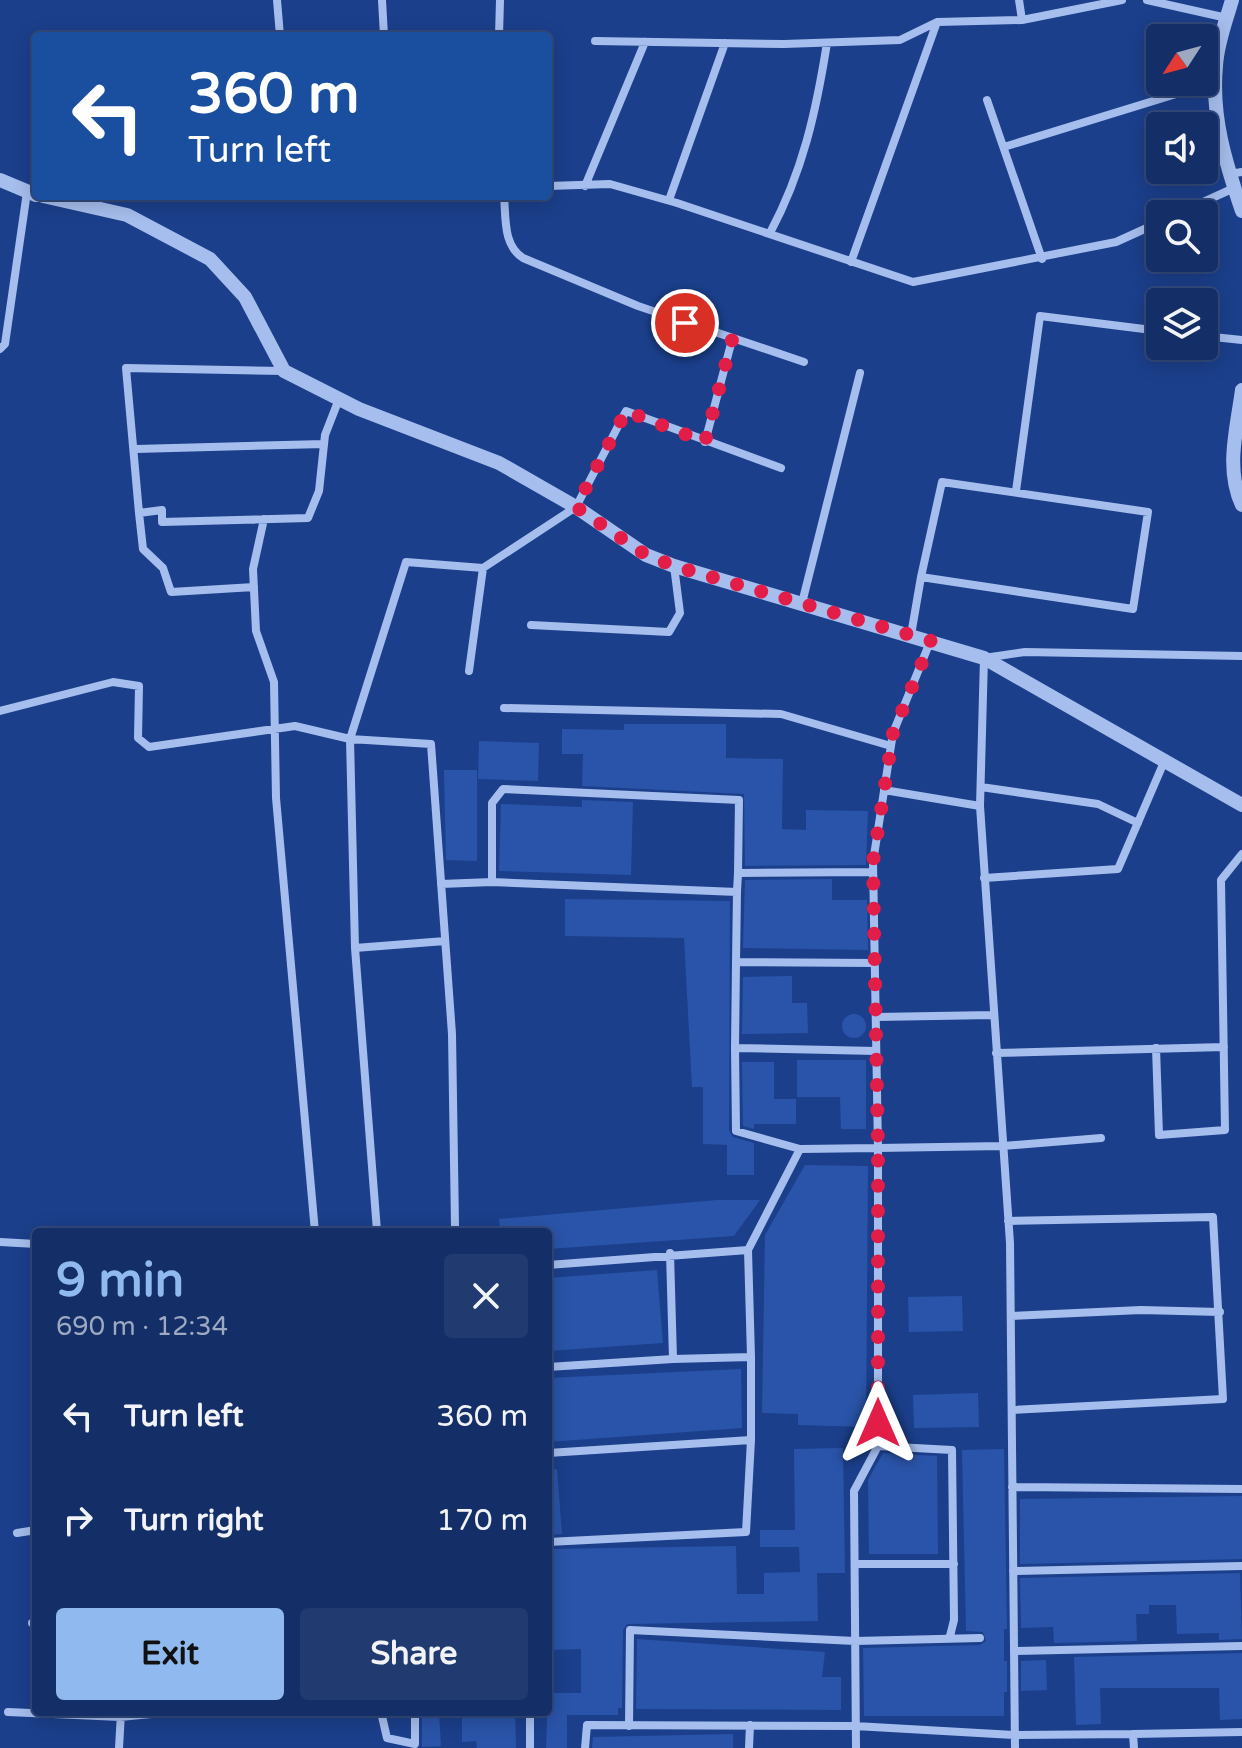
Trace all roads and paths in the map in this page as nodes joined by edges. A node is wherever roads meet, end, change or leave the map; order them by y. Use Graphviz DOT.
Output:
graph roads {
  1 [pos="277,0"];
  2 [pos="382,0"];
  3 [pos="500,0"];
  4 [pos="1019,0"];
  5 [pos="1122,0"];
  6 [pos="1147,0"];
  7 [pos="1232,0"];
  8 [pos="1227,18"];
  9 [pos="1022,20"];
  10 [pos="937,22"];
  11 [pos="280,32"];
  12 [pos="384,32"];
  13 [pos="499,32"];
  14 [pos="595,41"];
  15 [pos="645,42"];
  16 [pos="725,43"];
  17 [pos="827,43"];
  18 [pos="1218,56"];
  19 [pos="1170,96"];
  20 [pos="1216,96"];
  21 [pos="987,100"];
  22 [pos="1004,147"];
  23 [pos="1235,178"];
  24 [pos="0,180"];
  25 [pos="552,186"];
  26 [pos="585,186"];
  27 [pos="31,194"];
  28 [pos="61,200"];
  29 [pos="504,200"];
  30 [pos="669,200"];
  31 [pos="1200,200"];
  32 [pos="1242,211"];
  33 [pos="1146,228"];
  34 [pos="770,233"];
  35 [pos="1042,259"];
  36 [pos="851,262"];
  37 [pos="5,309"];
  38 [pos="1146,329"];
  39 [pos="1218,337"];
  40 [pos="732,340"];
  41 [pos="1242,340"];
  42 [pos="0,349"];
  43 [pos="804,362"];
  44 [pos="284,371"];
  45 [pos="860,373"];
  46 [pos="1242,390"];
  47 [pos="339,399"];
  48 [pos="705,442"];
  49 [pos="324,444"];
  50 [pos="136,449"];
  51 [pos="781,468"];
  52 [pos="1016,491"];
  53 [pos="1242,505"];
  54 [pos="576,507"];
  55 [pos="139,513"];
  56 [pos="264,519"];
  57 [pos="674,566"];
  58 [pos="483,568"];
  59 [pos="921,577"];
  60 [pos="254,587"];
  61 [pos="802,603"];
  62 [pos="531,625"];
  63 [pos="911,635"];
  64 [pos="931,641"];
  65 [pos="1242,656"];
  66 [pos="984,658"];
  67 [pos="469,671"];
  68 [pos="504,708"];
  69 [pos="0,711"];
  70 [pos="275,729"];
  71 [pos="350,739"];
  72 [pos="891,746"];
  73 [pos="1164,762"];
  74 [pos="981,787"];
  75 [pos="884,790"];
  76 [pos="1242,805"];
  77 [pos="980,806"];
  78 [pos="1138,823"];
  79 [pos="1242,854"];
  80 [pos="873,872"];
  81 [pos="738,873"];
  82 [pos="984,878"];
  83 [pos="492,882"];
  84 [pos="441,884"];
  85 [pos="737,892"];
  86 [pos="445,941"];
  87 [pos="355,948"];
  88 [pos="736,962"];
  89 [pos="875,963"];
  90 [pos="993,1015"];
  91 [pos="876,1017"];
  92 [pos="1224,1047"];
  93 [pos="735,1048"];
  94 [pos="1156,1048"];
  95 [pos="876,1051"];
  96 [pos="996,1053"];
  97 [pos="1101,1138"];
  98 [pos="1003,1146"];
  99 [pos="878,1148"];
  100 [pos="800,1149"];
  101 [pos="1008,1221"];
  102 [pos="455,1226"];
  103 [pos="315,1228"];
  104 [pos="377,1228"];
  105 [pos="0,1242"];
  106 [pos="32,1244"];
  107 [pos="748,1250"];
  108 [pos="670,1253"];
  109 [pos="552,1265"];
  110 [pos="1220,1312"];
  111 [pos="1011,1316"];
  112 [pos="751,1357"];
  113 [pos="673,1359"];
  114 [pos="552,1367"];
  115 [pos="1013,1410"];
  116 [pos="751,1440"];
  117 [pos="878,1446"];
  118 [pos="552,1453"];
  119 [pos="1012,1487"];
  120 [pos="1242,1489"];
  121 [pos="32,1531"];
  122 [pos="17,1533"];
  123 [pos="552,1542"];
  124 [pos="855,1564"];
  125 [pos="954,1564"];
  126 [pos="1242,1566"];
  127 [pos="1013,1571"];
  128 [pos="950,1636"];
  129 [pos="980,1638"];
  130 [pos="855,1641"];
  131 [pos="1242,1646"];
  132 [pos="1015,1651"];
  133 [pos="8,1712"];
  134 [pos="32,1712"];
  135 [pos="120,1716"];
  136 [pos="382,1716"];
  137 [pos="415,1716"];
  138 [pos="530,1716"];
  139 [pos="750,1725"];
  140 [pos="629,1726"];
  141 [pos="855,1726"];
  142 [pos="1242,1732"];
  143 [pos="1133,1734"];
  144 [pos="1014,1735"];
  145 [pos="416,1746"];
  146 [pos="119,1748"];
  147 [pos="530,1748"];
  148 [pos="585,1748"];
  149 [pos="749,1748"];
  150 [pos="856,1748"];
  151 [pos="1015,1748"];
  152 [pos="1134,1748"];
  1 -- 11 [label="street"];
  2 -- 12 [label="street"];
  3 -- 13 [label="street"];
  4 -- 9 [label="street"];
  5 -- 9 [label="street"];
  6 -- 8 [label="street"];
  7 -- 8 [label="street"];
  8 -- 18 [label="street"];
  9 -- 10 [label="street"];
  10 -- 17 [label="street"];
  10 -- 36 [label="street"];
  14 -- 15 [label="street"];
  15 -- 16 [label="street"];
  15 -- 26 [label="street"];
  16 -- 17 [label="street"];
  16 -- 30 [label="street"];
  17 -- 34 [label="street"];
  19 -- 22 [label="street"];
  20 -- 23 [label="street"];
  21 -- 22 [label="street"];
  22 -- 35 [label="street"];
  23 -- 31 [label="street"];
  23 -- 32 [label="street"];
  24 -- 27 [label="street"];
  25 -- 26 [label="street"];
  26 -- 30 [label="street"];
  27 -- 37 [label="street"];
  28 -- 44 [label="street"];
  29 -- 40 [label="street"];
  30 -- 34 [label="street"];
  33 -- 35 [label="street"];
  34 -- 36 [label="street"];
  35 -- 36 [label="street"];
  37 -- 42 [label="street"];
  38 -- 52 [label="street"];
  39 -- 41 [label="street"];
  40 -- 43 [label="street"];
  40 -- 48 [label="street"];
  44 -- 47 [label="street"];
  44 -- 50 [label="street"];
  45 -- 61 [label="street"];
  46 -- 53 [label="street"];
  47 -- 49 [label="street"];
  47 -- 54 [label="street"];
  48 -- 51 [label="street"];
  48 -- 54 [label="street"];
  49 -- 50 [label="street"];
  49 -- 56 [label="street"];
  50 -- 55 [label="street"];
  52 -- 59 [label="street"];
  52 -- 59 [label="street"];
  54 -- 57 [label="street"];
  54 -- 58 [label="street"];
  55 -- 56 [label="street"];
  55 -- 60 [label="street"];
  56 -- 60 [label="street"];
  57 -- 61 [label="street"];
  57 -- 62 [label="street"];
  58 -- 67 [label="street"];
  58 -- 71 [label="street"];
  59 -- 63 [label="street"];
  60 -- 70 [label="street"];
  61 -- 63 [label="street"];
  63 -- 64 [label="street"];
  64 -- 66 [label="street"];
  64 -- 72 [label="street"];
  65 -- 66 [label="street"];
  66 -- 73 [label="street"];
  66 -- 74 [label="street"];
  68 -- 72 [label="street"];
  69 -- 70 [label="street"];
  70 -- 71 [label="street"];
  70 -- 103 [label="street"];
  71 -- 84 [label="street"];
  71 -- 87 [label="street"];
  72 -- 75 [label="street"];
  73 -- 76 [label="street"];
  73 -- 78 [label="street"];
  74 -- 77 [label="street"];
  74 -- 78 [label="street"];
  75 -- 77 [label="street"];
  75 -- 80 [label="street"];
  77 -- 82 [label="street"];
  78 -- 82 [label="street"];
  79 -- 92 [label="street"];
  80 -- 81 [label="street"];
  80 -- 89 [label="street"];
  81 -- 83 [label="street"];
  81 -- 85 [label="street"];
  82 -- 90 [label="street"];
  83 -- 84 [label="street"];
  83 -- 85 [label="street"];
  84 -- 86 [label="street"];
  85 -- 88 [label="street"];
  86 -- 87 [label="street"];
  86 -- 102 [label="street"];
  87 -- 104 [label="street"];
  88 -- 89 [label="street"];
  88 -- 93 [label="street"];
  89 -- 91 [label="street"];
  90 -- 91 [label="street"];
  90 -- 96 [label="street"];
  91 -- 95 [label="street"];
  92 -- 94 [label="street"];
  92 -- 94 [label="street"];
  93 -- 95 [label="street"];
  93 -- 100 [label="street"];
  94 -- 96 [label="street"];
  95 -- 99 [label="street"];
  96 -- 98 [label="street"];
  97 -- 98 [label="street"];
  98 -- 99 [label="street"];
  98 -- 101 [label="street"];
  99 -- 100 [label="street"];
  99 -- 117 [label="street"];
  100 -- 107 [label="street"];
  101 -- 110 [label="street"];
  101 -- 111 [label="street"];
  105 -- 106 [label="street"];
  107 -- 108 [label="street"];
  107 -- 112 [label="street"];
  108 -- 109 [label="street"];
  108 -- 113 [label="street"];
  110 -- 111 [label="street"];
  110 -- 115 [label="street"];
  111 -- 115 [label="street"];
  112 -- 113 [label="street"];
  112 -- 116 [label="street"];
  113 -- 114 [label="street"];
  115 -- 119 [label="street"];
  116 -- 118 [label="street"];
  116 -- 123 [label="street"];
  117 -- 124 [label="street"];
  117 -- 125 [label="street"];
  119 -- 120 [label="street"];
  119 -- 127 [label="street"];
  121 -- 122 [label="street"];
  124 -- 125 [label="street"];
  124 -- 130 [label="street"];
  125 -- 128 [label="street"];
  126 -- 127 [label="street"];
  127 -- 132 [label="street"];
  128 -- 129 [label="street"];
  128 -- 130 [label="street"];
  130 -- 140 [label="street"];
  130 -- 141 [label="street"];
  131 -- 132 [label="street"];
  132 -- 144 [label="street"];
  133 -- 134 [label="street"];
  135 -- 146 [label="street"];
  136 -- 145 [label="street"];
  137 -- 145 [label="street"];
  138 -- 147 [label="street"];
  139 -- 140 [label="street"];
  139 -- 141 [label="street"];
  139 -- 149 [label="street"];
  140 -- 148 [label="street"];
  141 -- 144 [label="street"];
  141 -- 150 [label="street"];
  142 -- 143 [label="street"];
  143 -- 144 [label="street"];
  143 -- 152 [label="street"];
  144 -- 151 [label="street"];
}
